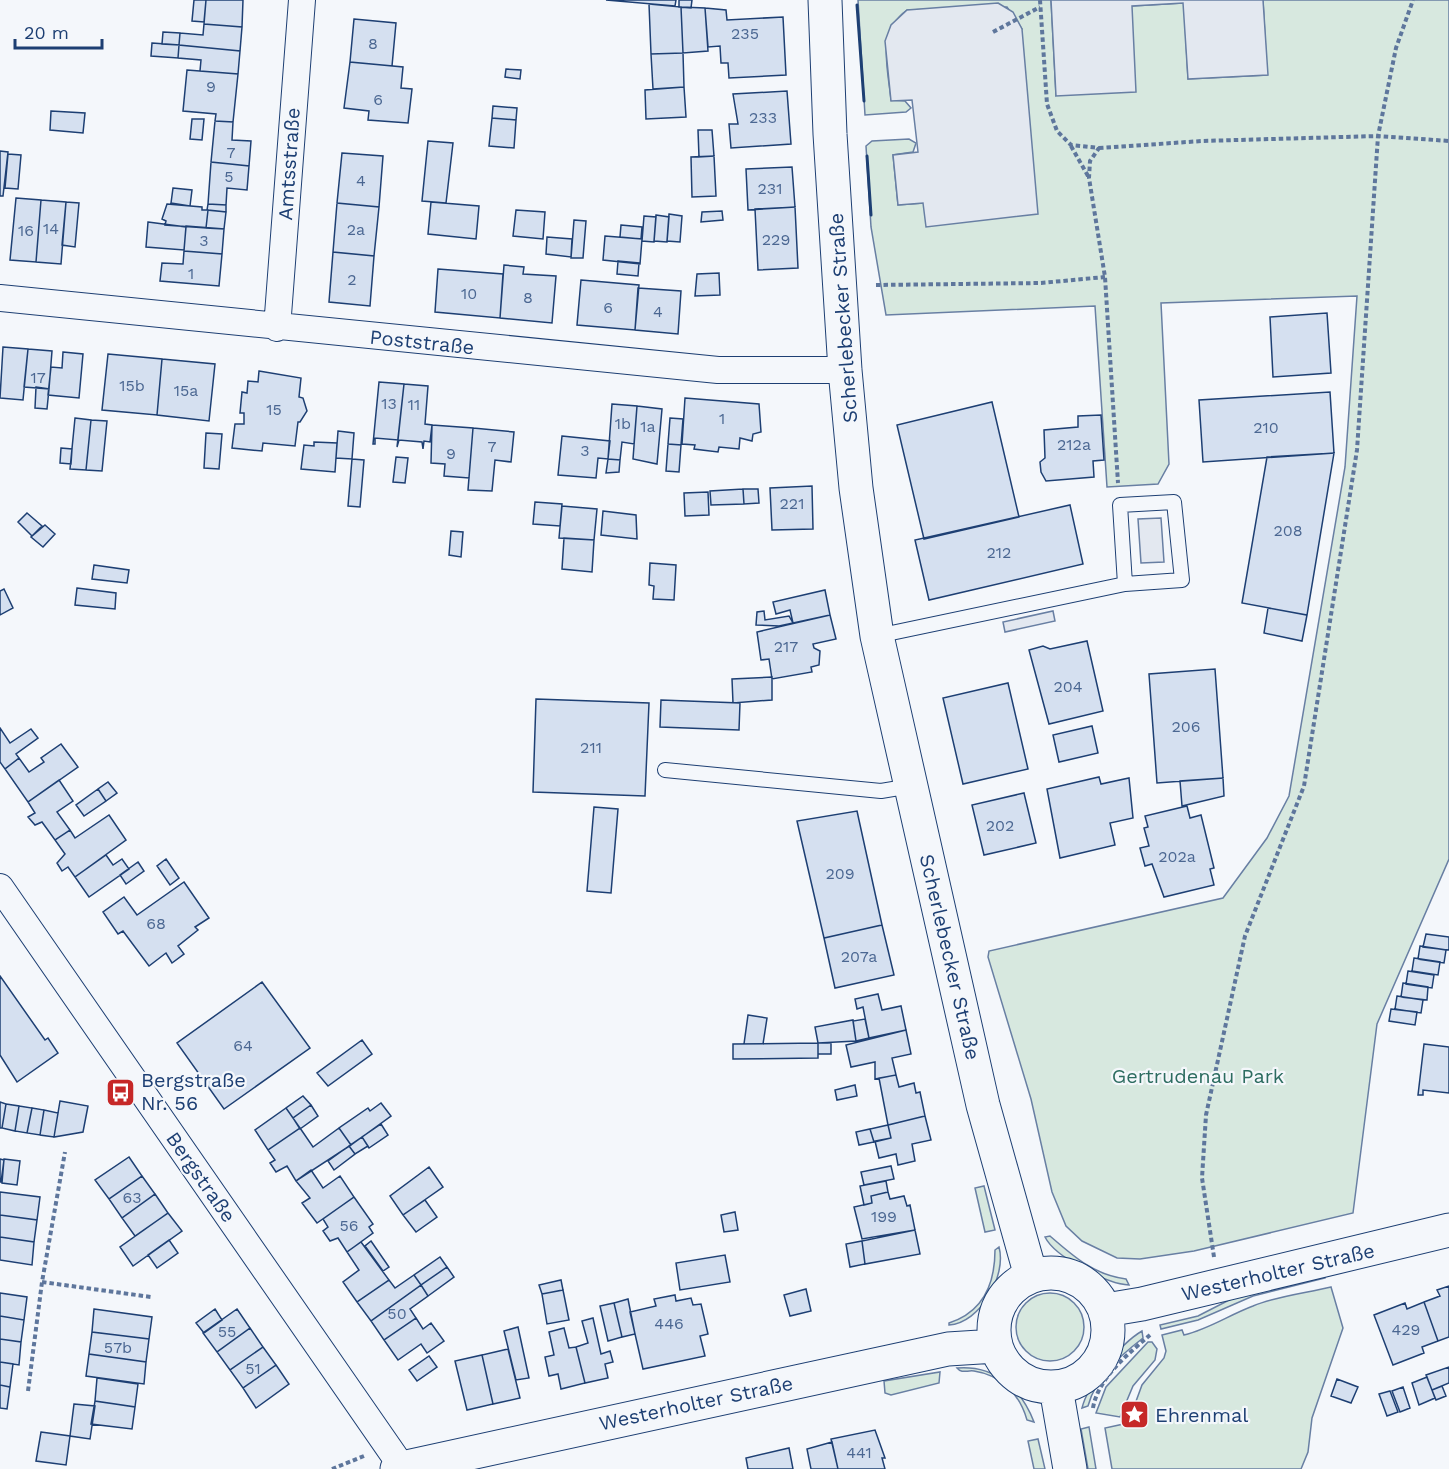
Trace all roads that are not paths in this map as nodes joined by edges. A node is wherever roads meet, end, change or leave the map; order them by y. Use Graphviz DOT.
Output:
graph roads {
  1 [pos="302,0"];
  2 [pos="825,0"];
  3 [pos="0,298"];
  4 [pos="276,328"];
  5 [pos="845,370"];
  6 [pos="1125,584"];
  7 [pos="877,636"];
  8 [pos="665,770"];
  9 [pos="911,786"];
  10 [pos="0,887"];
  11 [pos="1449,1230"];
  12 [pos="1031,1276"];
  13 [pos="1106,1310"];
  14 [pos="996,1346"];
  15 [pos="1056,1388"];
  16 [pos="389,1463"];
  17 [pos="1070,1469"];
  1 -- 4 [label="street, Amtsstraße"];
  2 -- 5 [label="street, Scherlebecker Straße"];
  3 -- 4 [label="street, Poststraße"];
  4 -- 5 [label="street, Poststraße"];
  5 -- 7 [label="street, Scherlebecker Straße"];
  6 -- 6 [label="lane"];
  6 -- 7 [label="lane"];
  7 -- 9 [label="street, Scherlebecker Straße"];
  8 -- 9 [label="lane"];
  9 -- 12 [label="street, Scherlebecker Straße"];
  10 -- 16 [label="street, Bergstraße"];
  11 -- 13 [label="street, Westerholter Straße"];
  12 -- 13 [label="street"];
  12 -- 14 [label="street"];
  13 -- 15 [label="street"];
  14 -- 15 [label="street"];
  14 -- 16 [label="street, Westerholter Straße"];
  15 -- 17 [label="street"];
}
